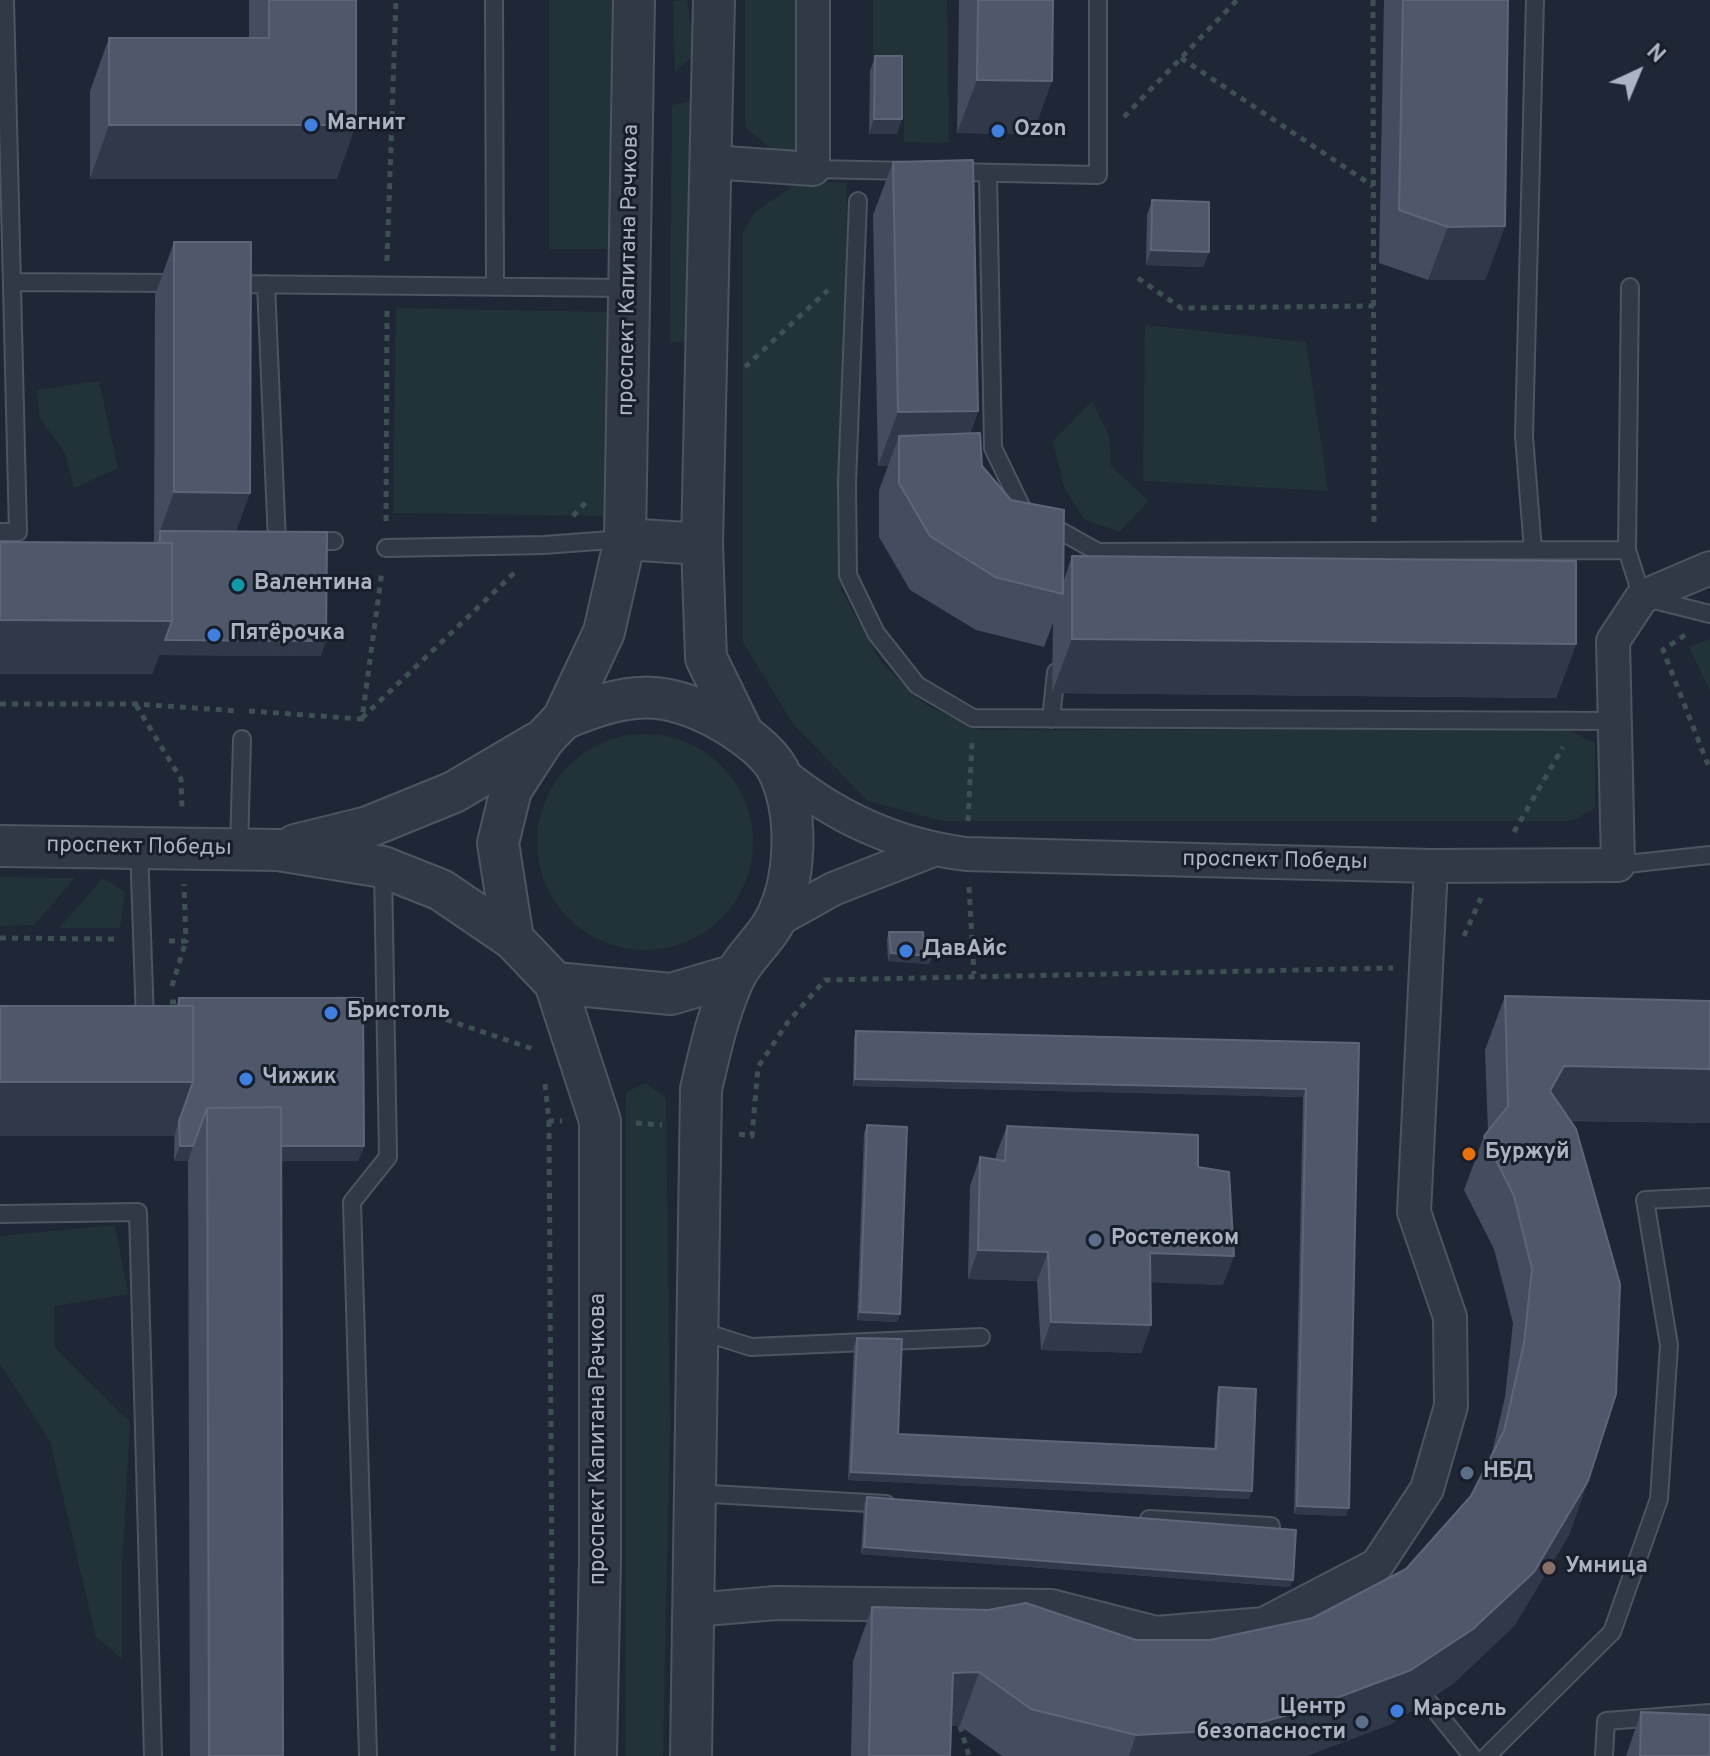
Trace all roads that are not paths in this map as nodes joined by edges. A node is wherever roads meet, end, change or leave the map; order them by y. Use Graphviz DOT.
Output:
graph roads {
  1 [pos="5,0"];
  2 [pos="494,0"];
  3 [pos="634,0"];
  4 [pos="714,0"];
  5 [pos="813,0"];
  6 [pos="1098,0"];
  7 [pos="1535,0"];
  8 [pos="711,162"];
  9 [pos="813,169"];
  10 [pos="988,173"];
  11 [pos="858,201"];
  12 [pos="12,282"];
  13 [pos="266,284"];
  14 [pos="495,287"];
  15 [pos="1630,287"];
  16 [pos="630,288"];
  17 [pos="1060,531"];
  18 [pos="0,532"];
  19 [pos="625,539"];
  20 [pos="334,541"];
  21 [pos="702,544"];
  22 [pos="386,548"];
  23 [pos="1533,550"];
  24 [pos="1627,550"];
  25 [pos="1060,553"];
  26 [pos="1710,568"];
  27 [pos="1642,597"];
  28 [pos="1710,614"];
  29 [pos="1058,661"];
  30 [pos="1051,719"];
  31 [pos="1615,721"];
  32 [pos="553,729"];
  33 [pos="743,734"];
  34 [pos="242,739"];
  35 [pos="777,769"];
  36 [pos="0,846"];
  37 [pos="139,847"];
  38 [pos="259,849"];
  39 [pos="933,850"];
  40 [pos="1710,855"];
  41 [pos="1618,865"];
  42 [pos="1431,866"];
  43 [pos="383,867"];
  44 [pos="774,922"];
  45 [pos="513,939"];
  46 [pos="735,975"];
  47 [pos="555,983"];
  48 [pos="145,1021"];
  49 [pos="1710,1197"];
  50 [pos="0,1214"];
  51 [pos="695,1330"];
  52 [pos="981,1337"];
  53 [pos="694,1493"];
  54 [pos="908,1505"];
  55 [pos="1129,1518"];
  56 [pos="1271,1526"];
  57 [pos="693,1610"];
  58 [pos="1427,1700"];
  59 [pos="1710,1713"];
  60 [pos="153,1756"];
  61 [pos="368,1756"];
  62 [pos="596,1756"];
  63 [pos="691,1756"];
  64 [pos="1472,1756"];
  65 [pos="1487,1756"];
  66 [pos="1604,1756"];
  1 -- 12 [label="lane"];
  2 -- 14 [label="lane"];
  3 -- 16 [label="street, проспект Капитана Рачкова"];
  4 -- 8 [label="street"];
  5 -- 9 [label="street"];
  6 -- 10 [label="lane"];
  7 -- 23 [label="lane"];
  8 -- 9 [label="street"];
  8 -- 21 [label="street"];
  9 -- 10 [label="lane"];
  10 -- 17 [label="lane"];
  11 -- 30 [label="lane"];
  12 -- 13 [label="lane"];
  12 -- 18 [label="lane"];
  13 -- 14 [label="lane"];
  13 -- 20 [label="lane"];
  14 -- 16 [label="lane"];
  15 -- 24 [label="lane"];
  16 -- 19 [label="street, проспект Капитана Рачкова"];
  17 -- 23 [label="lane"];
  17 -- 25 [label="lane"];
  19 -- 21 [label="street"];
  19 -- 22 [label="lane"];
  19 -- 32 [label="street, проспект Капитана Рачкова"];
  21 -- 33 [label="street"];
  23 -- 24 [label="lane"];
  24 -- 27 [label="lane"];
  26 -- 27 [label="street"];
  27 -- 28 [label="lane"];
  27 -- 31 [label="street"];
  29 -- 30 [label="lane"];
  30 -- 31 [label="lane"];
  31 -- 41 [label="street"];
  32 -- 33 [label="street"];
  32 -- 38 [label="street"];
  32 -- 45 [label="street, проспект Капитана Рачкова"];
  33 -- 35 [label="street"];
  34 -- 38 [label="lane"];
  35 -- 39 [label="street, проспект Победы"];
  35 -- 44 [label="street"];
  36 -- 37 [label="street, проспект Победы"];
  37 -- 38 [label="street, проспект Победы"];
  37 -- 48 [label="lane"];
  38 -- 43 [label="street"];
  39 -- 42 [label="street, проспект Победы"];
  39 -- 44 [label="street"];
  40 -- 41 [label="lane"];
  41 -- 42 [label="street, проспект Победы"];
  42 -- 57 [label="street"];
  43 -- 45 [label="street"];
  43 -- 61 [label="lane"];
  44 -- 46 [label="street"];
  45 -- 47 [label="street"];
  46 -- 47 [label="street"];
  46 -- 51 [label="street"];
  47 -- 62 [label="street, проспект Капитана Рачкова"];
  49 -- 65 [label="lane"];
  50 -- 60 [label="lane"];
  51 -- 52 [label="lane"];
  51 -- 53 [label="street"];
  53 -- 54 [label="lane"];
  53 -- 57 [label="street"];
  55 -- 56 [label="lane"];
  57 -- 63 [label="street"];
  58 -- 64 [label="lane"];
  59 -- 66 [label="lane"];
}
